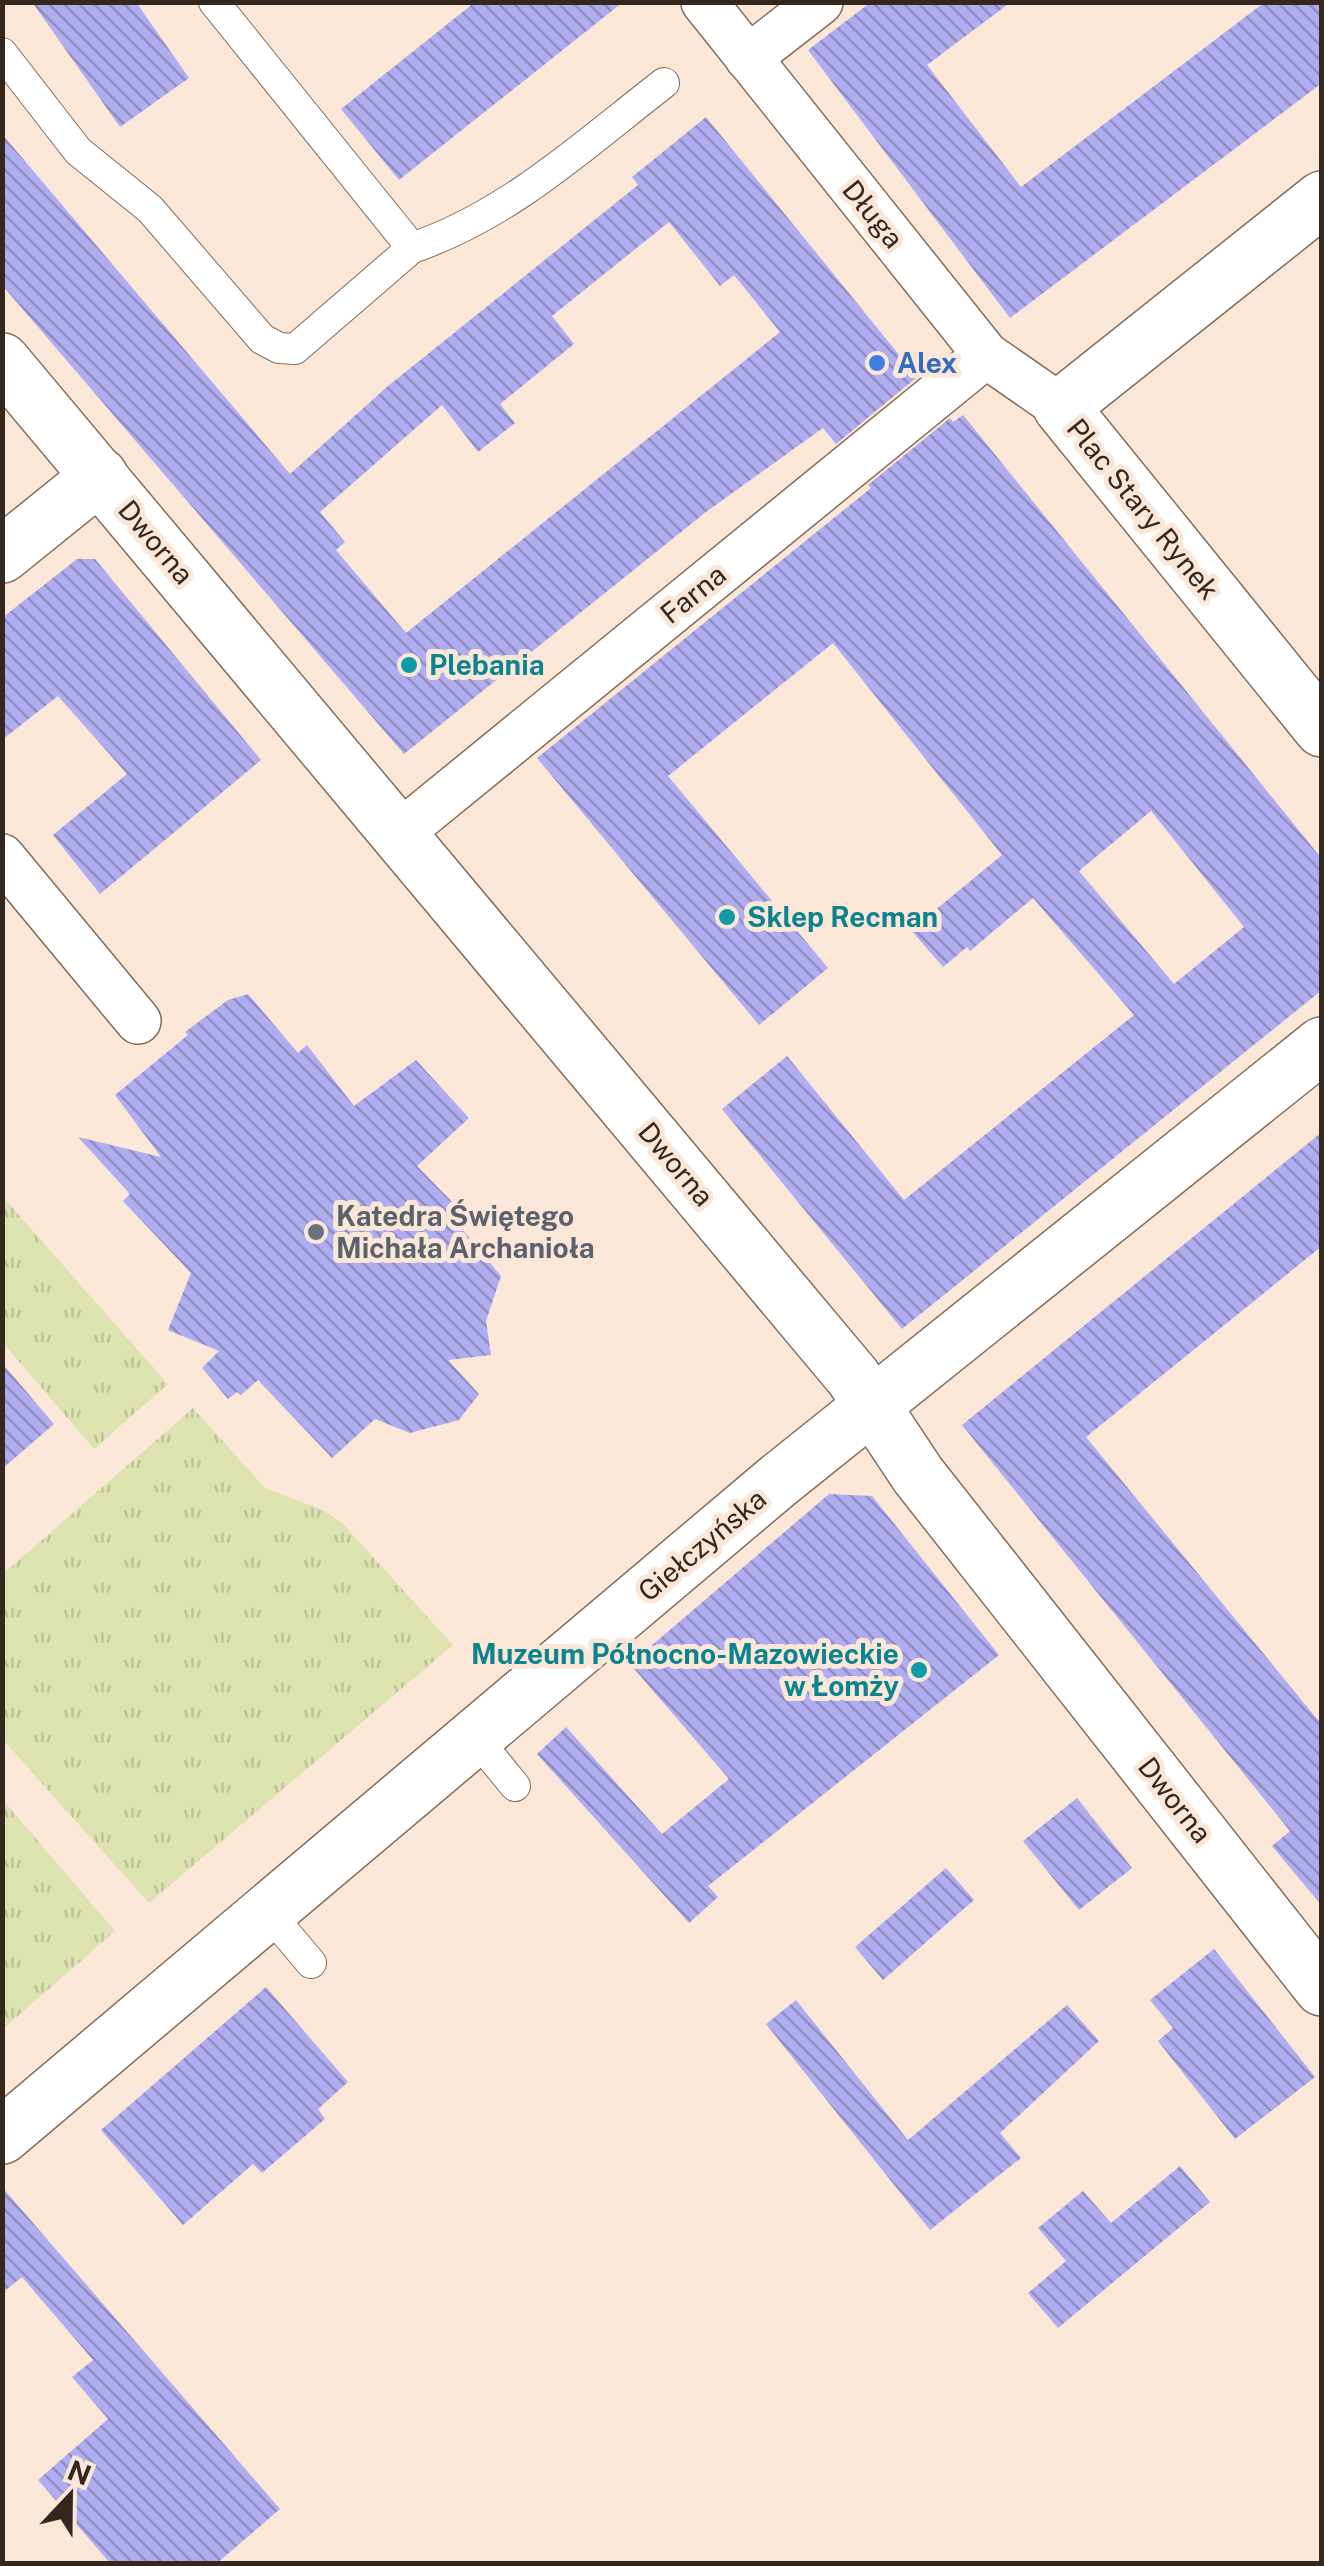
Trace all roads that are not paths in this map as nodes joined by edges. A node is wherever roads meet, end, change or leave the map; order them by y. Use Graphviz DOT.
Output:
graph roads {
  1 [pos="214,2"];
  2 [pos="704,2"];
  3 [pos="820,2"];
  4 [pos="748,58"];
  5 [pos="4,60"];
  6 [pos="664,83"];
  7 [pos="1322,200"];
  8 [pos="412,248"];
  9 [pos="986,355"];
  10 [pos="2,361"];
  11 [pos="1061,407"];
  12 [pos="100,476"];
  13 [pos="2,555"];
  14 [pos="1322,730"];
  15 [pos="400,833"];
  16 [pos="2,857"];
  17 [pos="138,1021"];
  18 [pos="1322,1044"];
  19 [pos="870,1406"];
  20 [pos="475,1737"];
  21 [pos="515,1786"];
  22 [pos="268,1912"];
  23 [pos="311,1963"];
  24 [pos="1322,1988"];
  25 [pos="2,2136"];
  1 -- 8 [label="lane"];
  2 -- 4 [label="street, Długa"];
  3 -- 4 [label="street"];
  4 -- 9 [label="street, Długa"];
  5 -- 8 [label="lane"];
  6 -- 8 [label="lane"];
  7 -- 11 [label="street, Plac Stary Rynek"];
  9 -- 11 [label="street, Długa"];
  9 -- 15 [label="street, Farna"];
  10 -- 12 [label="street, Dworna"];
  11 -- 14 [label="street, Plac Stary Rynek"];
  12 -- 13 [label="street"];
  12 -- 15 [label="street, Dworna"];
  15 -- 19 [label="street, Dworna"];
  16 -- 17 [label="street"];
  18 -- 19 [label="street, Giełczyńska"];
  19 -- 20 [label="street, Giełczyńska"];
  19 -- 24 [label="street, Dworna"];
  20 -- 21 [label="lane"];
  20 -- 22 [label="street, Giełczyńska"];
  22 -- 23 [label="lane"];
  22 -- 25 [label="street, Giełczyńska"];
}
